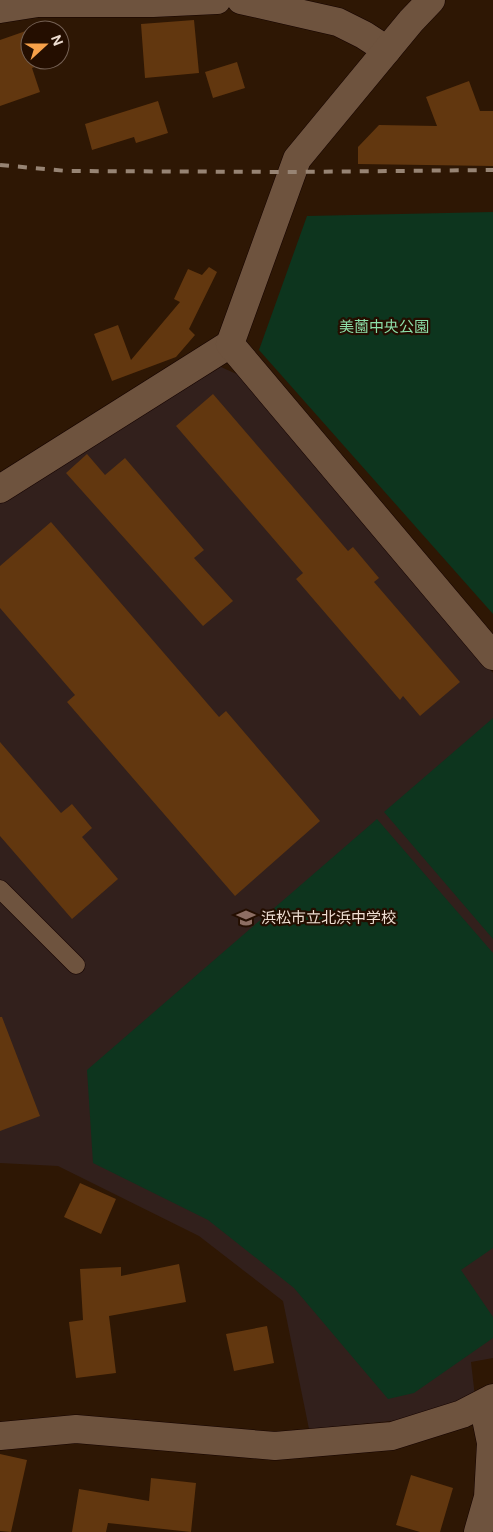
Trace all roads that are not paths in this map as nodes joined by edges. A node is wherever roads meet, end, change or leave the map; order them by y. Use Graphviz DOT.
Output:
graph roads {
  1 [pos="217,0"];
  2 [pos="241,0"];
  3 [pos="430,0"];
  4 [pos="0,9"];
  5 [pos="387,50"];
  6 [pos="230,344"];
  7 [pos="0,489"];
  8 [pos="493,656"];
  9 [pos="0,889"];
  10 [pos="76,965"];
  11 [pos="488,1401"];
  12 [pos="0,1436"];
  13 [pos="490,1497"];
  14 [pos="478,1532"];
  1 -- 4 [label="street"];
  2 -- 5 [label="street"];
  3 -- 5 [label="street"];
  5 -- 6 [label="street"];
  6 -- 7 [label="street"];
  6 -- 8 [label="street"];
  9 -- 10 [label="lane"];
  11 -- 12 [label="street"];
  11 -- 13 [label="street"];
  13 -- 14 [label="street"];
}
